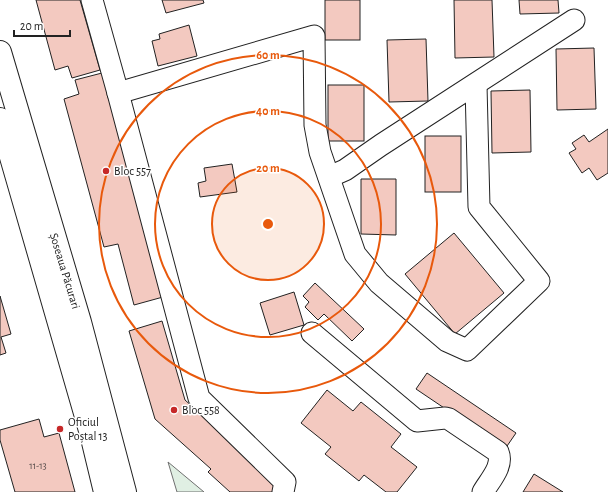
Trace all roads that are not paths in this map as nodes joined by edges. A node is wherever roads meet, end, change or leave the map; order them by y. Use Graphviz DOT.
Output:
graph roads {
  1 [pos="92,0"];
  2 [pos="574,20"];
  3 [pos="0,52"];
  4 [pos="476,85"];
  5 [pos="118,93"];
  6 [pos="0,119"];
  7 [pos="329,177"];
  8 [pos="312,333"];
  9 [pos="284,487"];
  10 [pos="105,492"];
  11 [pos="125,492"];
  12 [pos="483,492"];
  1 -- 5 [label="street"];
  2 -- 4 [label="street"];
  3 -- 11 [label="main road, Șoseaua Păcurari"];
  4 -- 7 [label="street"];
  4 -- 7 [label="street"];
  5 -- 7 [label="street"];
  5 -- 9 [label="street"];
  6 -- 10 [label="main road, Șoseaua Păcurari"];
  8 -- 12 [label="street"];
}
